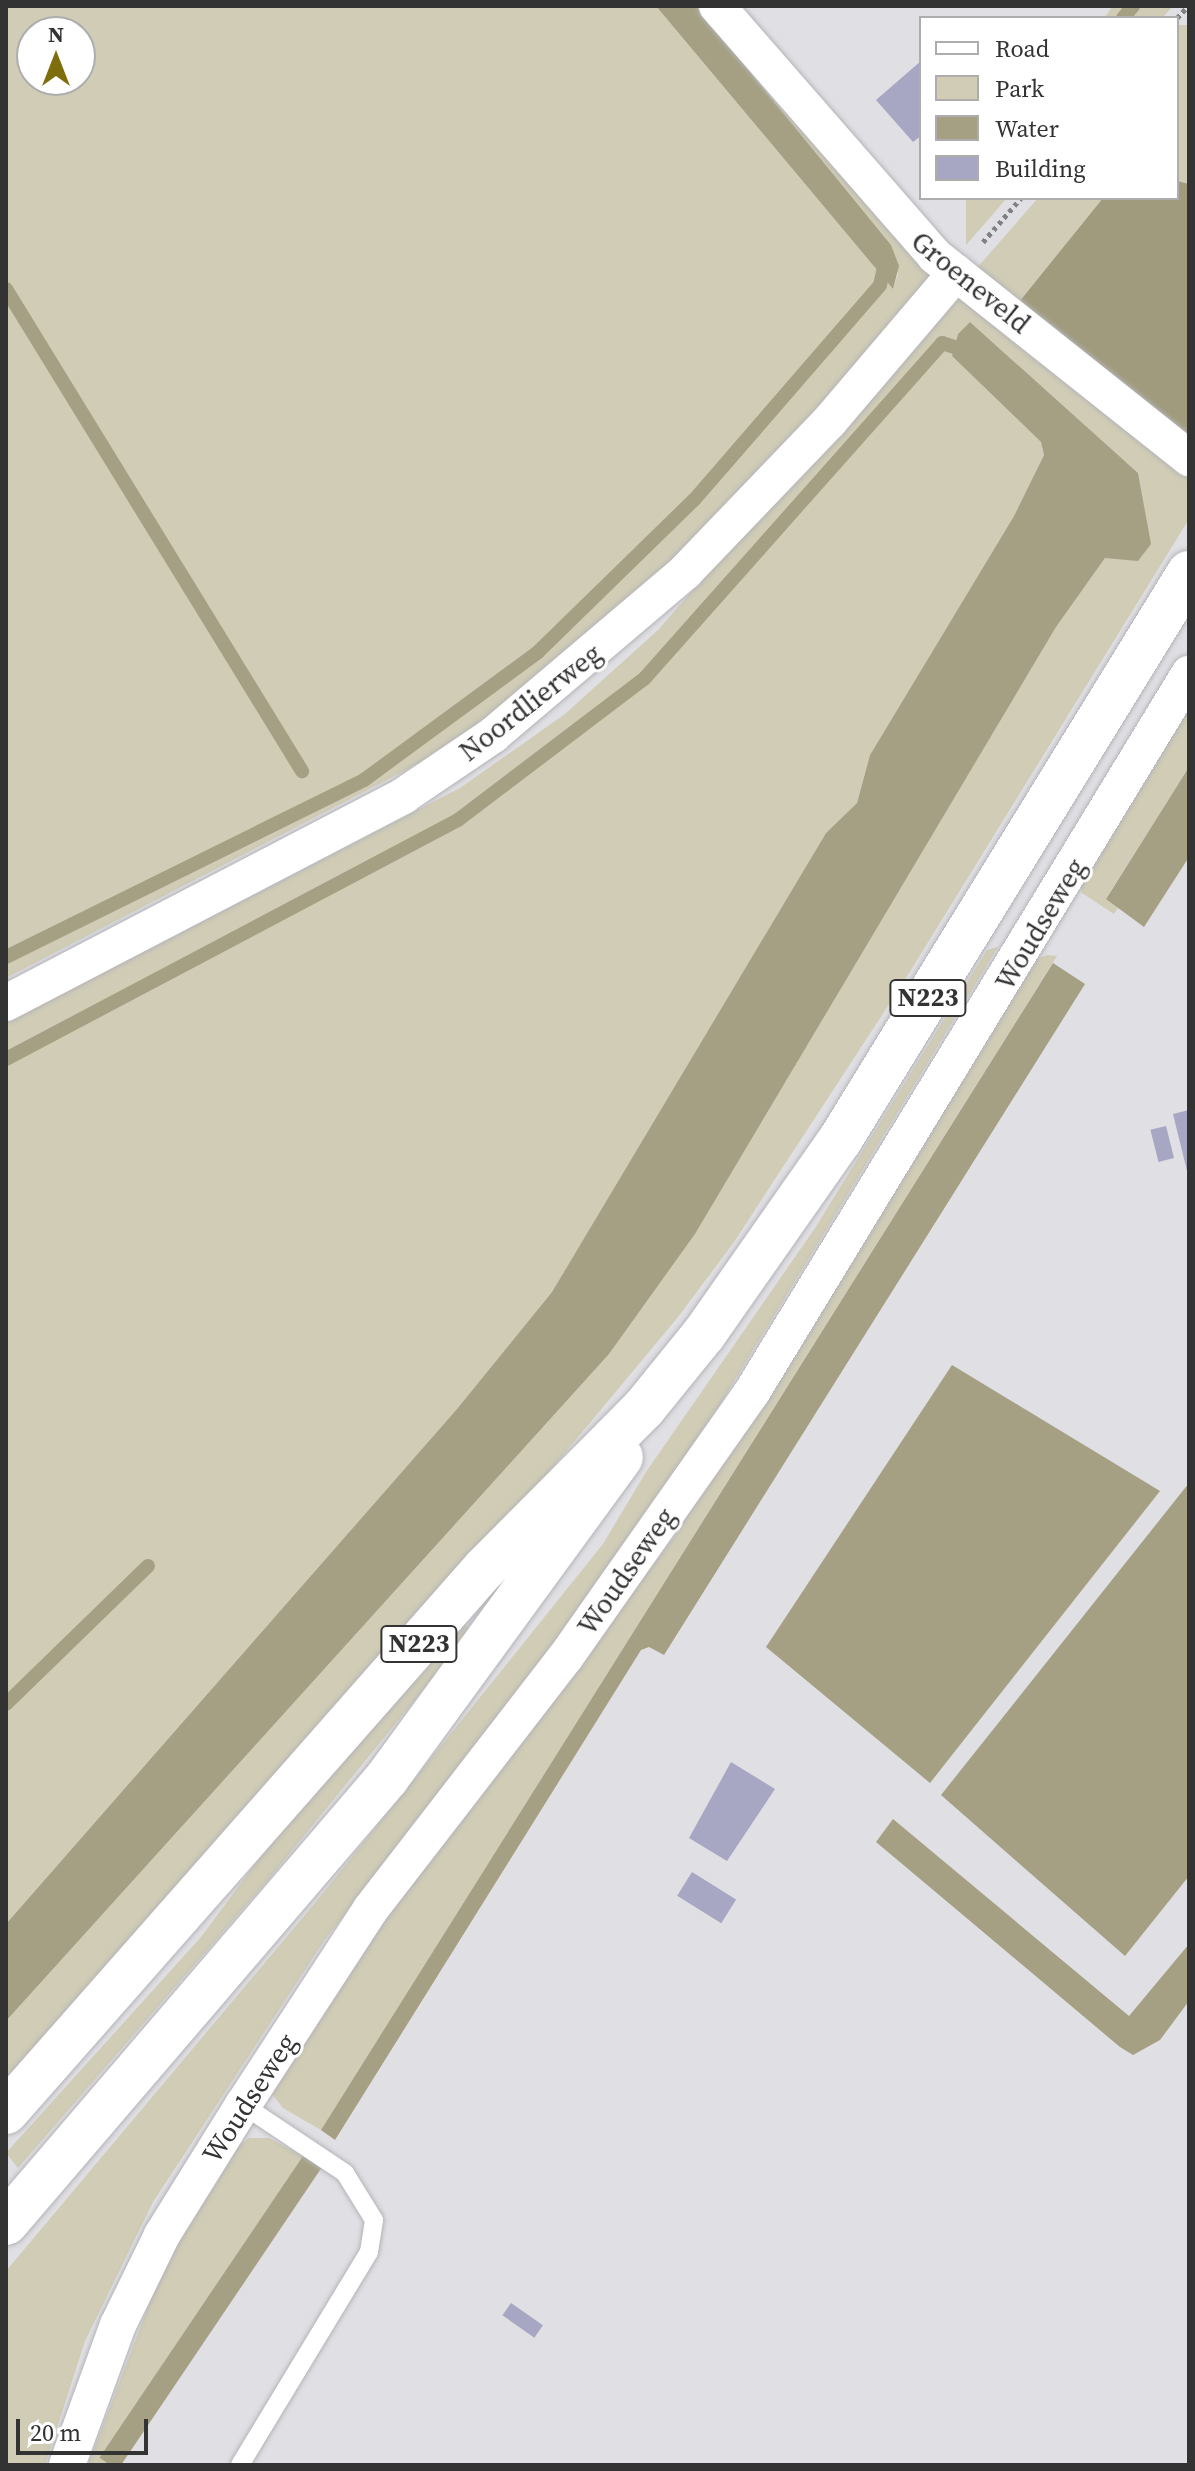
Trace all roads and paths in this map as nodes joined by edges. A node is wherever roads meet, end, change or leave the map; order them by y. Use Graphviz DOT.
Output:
graph roads {
  1 [pos="717,6"];
  2 [pos="1019,200"];
  3 [pos="956,273"];
  4 [pos="1189,458"];
  5 [pos="1189,573"];
  6 [pos="1189,674"];
  7 [pos="6,1003"];
  8 [pos="644,1408"];
  9 [pos="243,2105"];
  10 [pos="6,2112"];
  11 [pos="9,2226"];
  12 [pos="67,2465"];
  13 [pos="240,2465"];
  1 -- 3 [label="street, Groeneveld"];
  2 -- 3 [label="path"];
  3 -- 4 [label="street, Groeneveld"];
  3 -- 7 [label="street, Noordlierweg"];
  5 -- 8 [label="main road, Woudseweg / N223"];
  6 -- 9 [label="street, Woudseweg"];
  8 -- 10 [label="main road, Woudseweg / N223"];
  8 -- 11 [label="main road, Woudseweg / N223"];
  9 -- 12 [label="street, Woudseweg"];
  9 -- 13 [label="lane"];
}
